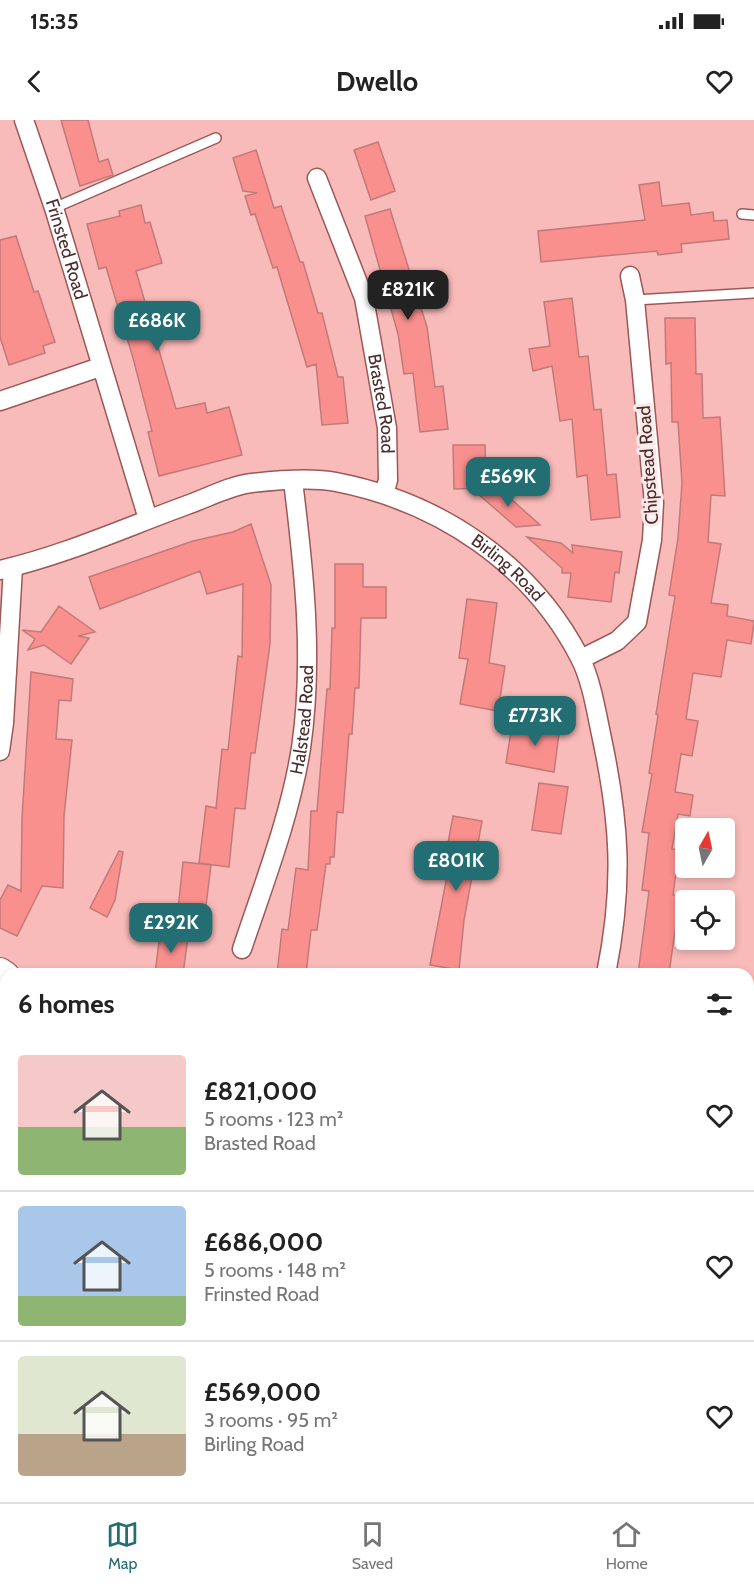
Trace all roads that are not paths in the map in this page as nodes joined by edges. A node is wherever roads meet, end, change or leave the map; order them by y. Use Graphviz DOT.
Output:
graph roads {
  1 [pos="24,120"];
  2 [pos="216,138"];
  3 [pos="317,178"];
  4 [pos="54,208"];
  5 [pos="742,214"];
  6 [pos="754,215"];
  7 [pos="630,276"];
  8 [pos="754,293"];
  9 [pos="635,300"];
  10 [pos="100,367"];
  11 [pos="0,400"];
  12 [pos="293,481"];
  13 [pos="384,494"];
  14 [pos="148,519"];
  15 [pos="7,569"];
  16 [pos="581,659"];
  17 [pos="0,751"];
  18 [pos="242,949"];
  19 [pos="607,968"];
  1 -- 4 [label="street, Frinsted Road"];
  2 -- 4 [label="lane"];
  3 -- 13 [label="street, Brasted Road"];
  4 -- 10 [label="street, Frinsted Road"];
  5 -- 6 [label="lane"];
  7 -- 9 [label="street, Chipstead Road"];
  8 -- 9 [label="lane"];
  9 -- 16 [label="street, Chipstead Road"];
  10 -- 11 [label="street"];
  10 -- 14 [label="street, Frinsted Road"];
  12 -- 13 [label="street, Birling Road"];
  12 -- 14 [label="street, Birling Road"];
  12 -- 18 [label="street, Halstead Road"];
  13 -- 16 [label="street, Birling Road"];
  14 -- 15 [label="street, Birling Road"];
  15 -- 17 [label="street"];
  16 -- 19 [label="street, Birling Road"];
}
